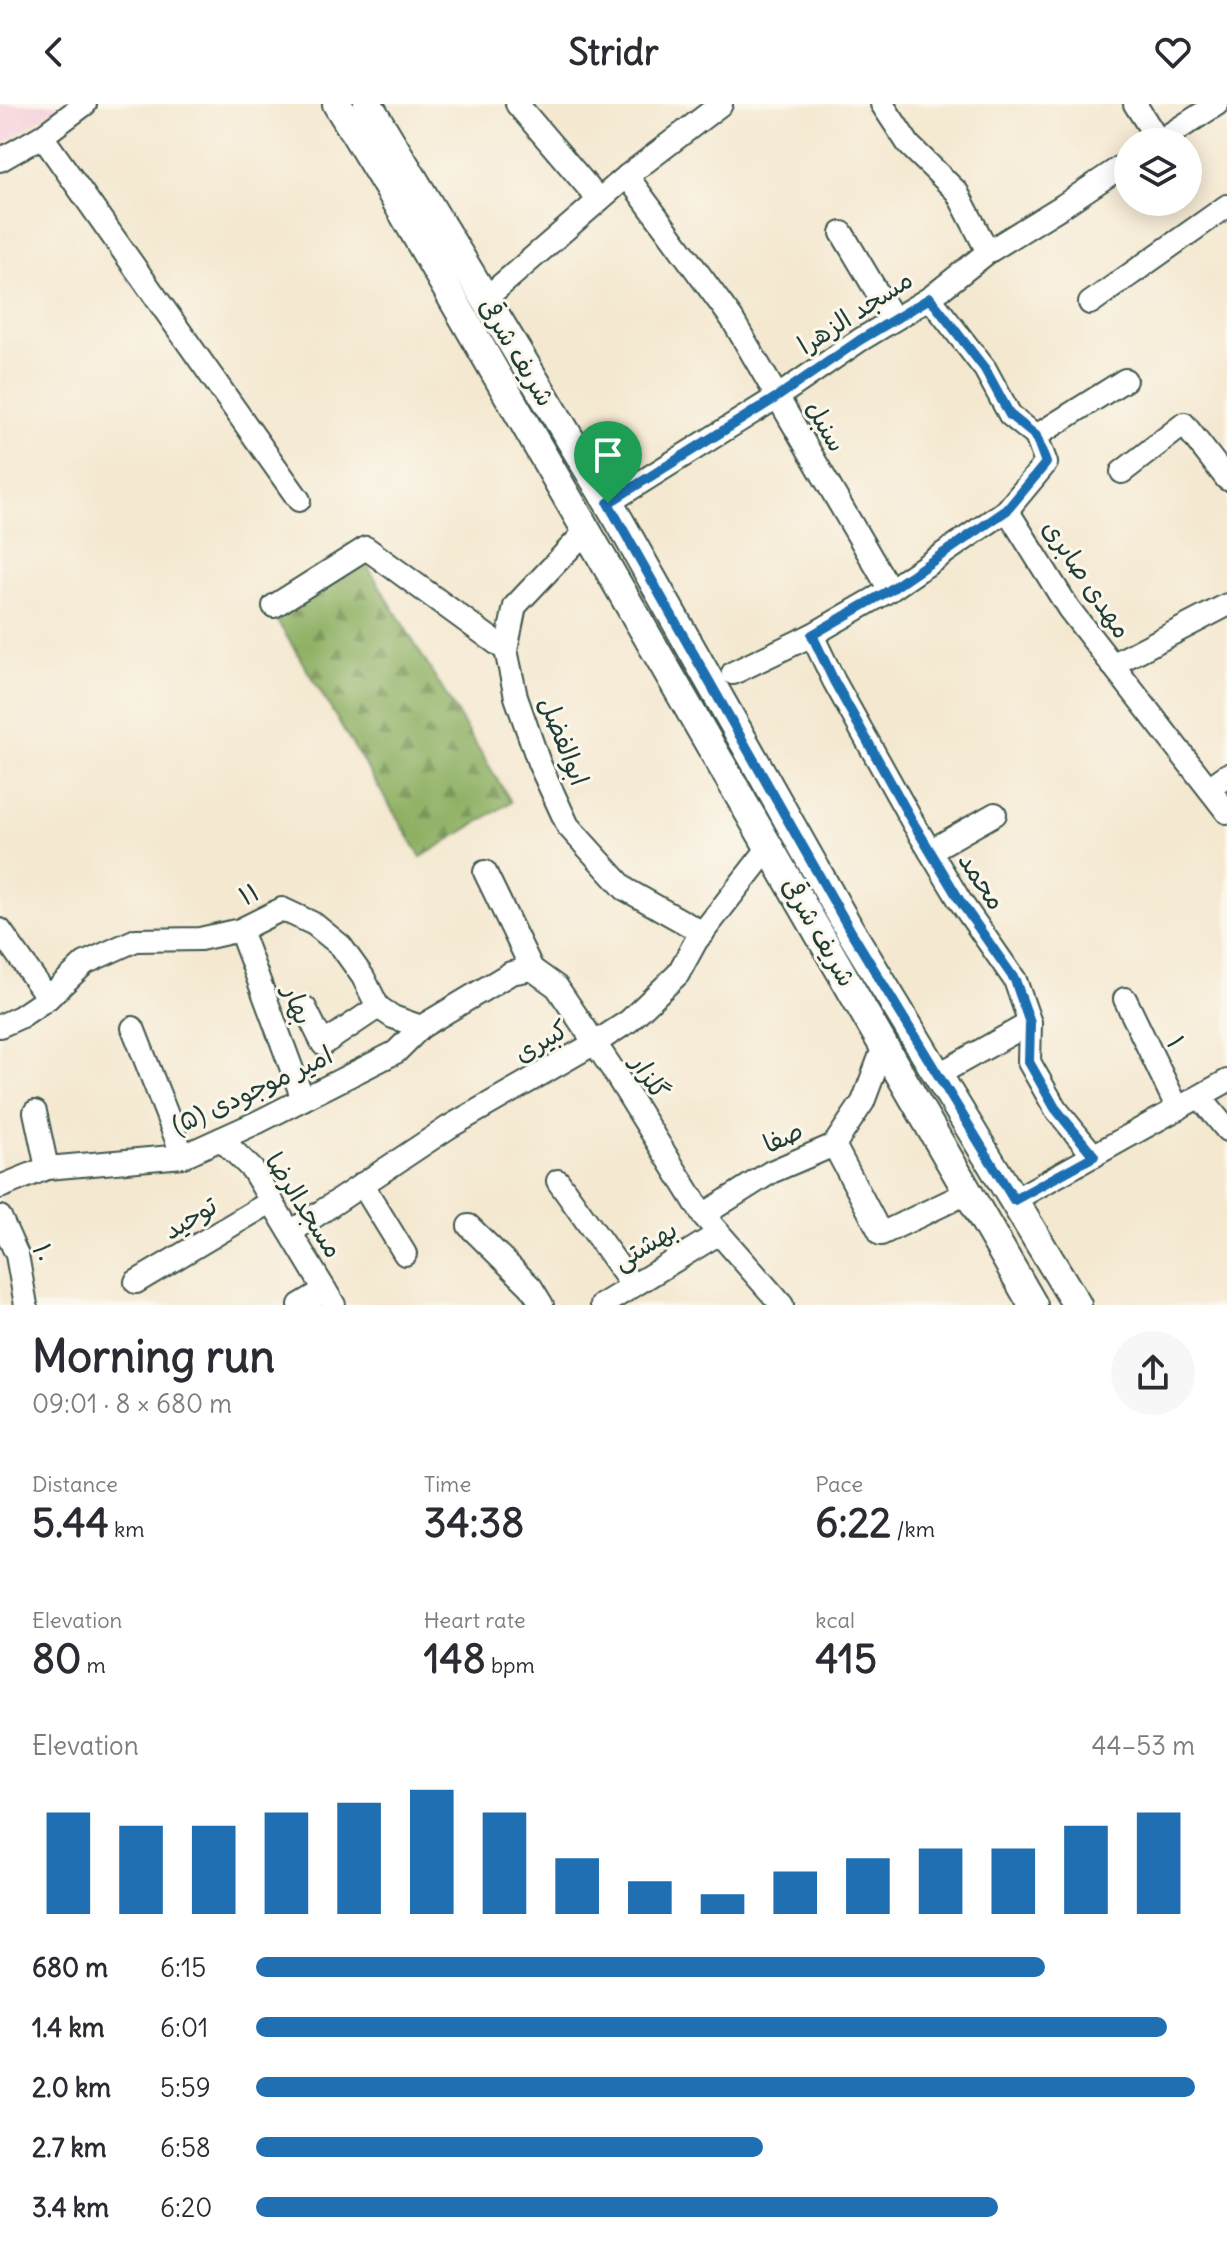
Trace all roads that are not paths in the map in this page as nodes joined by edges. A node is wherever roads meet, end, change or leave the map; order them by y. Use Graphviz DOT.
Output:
graph roads {
  1 [pos="85,104"];
  2 [pos="337,104"];
  3 [pos="368,104"];
  4 [pos="517,104"];
  5 [pos="721,104"];
  6 [pos="882,104"];
  7 [pos="1135,104"];
  8 [pos="1217,104"];
  9 [pos="1150,128"];
  10 [pos="1180,128"];
  11 [pos="42,136"];
  12 [pos="0,160"];
  13 [pos="1114,171"];
  14 [pos="627,176"];
  15 [pos="599,200"];
  16 [pos="1227,206"];
  17 [pos="842,233"];
  18 [pos="988,252"];
  19 [pos="930,298"];
  20 [pos="485,299"];
  21 [pos="1090,303"];
  22 [pos="893,319"];
  23 [pos="1125,380"];
  24 [pos="777,397"];
  25 [pos="1036,436"];
  26 [pos="1122,472"];
  27 [pos="1227,479"];
  28 [pos="299,500"];
  29 [pos="608,503"];
  30 [pos="1007,510"];
  31 [pos="587,530"];
  32 [pos="890,590"];
  33 [pos="1227,605"];
  34 [pos="274,606"];
  35 [pos="812,635"];
  36 [pos="506,650"];
  37 [pos="1112,665"];
  38 [pos="722,679"];
  39 [pos="685,700"];
  40 [pos="1218,781"];
  41 [pos="1227,812"];
  42 [pos="995,814"];
  43 [pos="770,846"];
  44 [pos="930,851"];
  45 [pos="485,872"];
  46 [pos="0,930"];
  47 [pos="240,930"];
  48 [pos="703,933"];
  49 [pos="532,969"];
  50 [pos="48,998"];
  51 [pos="1125,999"];
  52 [pos="378,1007"];
  53 [pos="305,1008"];
  54 [pos="1030,1023"];
  55 [pos="0,1026"];
  56 [pos="421,1027"];
  57 [pos="133,1028"];
  58 [pos="595,1043"];
  59 [pos="884,1046"];
  60 [pos="948,1069"];
  61 [pos="1227,1081"];
  62 [pos="1200,1097"];
  63 [pos="303,1099"];
  64 [pos="1178,1109"];
  65 [pos="35,1112"];
  66 [pos="1227,1130"];
  67 [pos="221,1139"];
  68 [pos="834,1145"];
  69 [pos="183,1156"];
  70 [pos="1094,1156"];
  71 [pos="47,1168"];
  72 [pos="558,1181"];
  73 [pos="362,1184"];
  74 [pos="0,1187"];
  75 [pos="967,1193"];
  76 [pos="1014,1200"];
  77 [pos="272,1201"];
  78 [pos="703,1215"];
  79 [pos="0,1217"];
  80 [pos="469,1226"];
  81 [pos="291,1232"];
  82 [pos="718,1234"];
  83 [pos="405,1254"];
  84 [pos="136,1282"];
  85 [pos="632,1285"];
  86 [pos="329,1297"];
  87 [pos="779,1304"];
  88 [pos="26,1305"];
  89 [pos="300,1305"];
  90 [pos="542,1305"];
  91 [pos="602,1305"];
  92 [pos="1033,1305"];
  93 [pos="1077,1305"];
  1 -- 11 [label="street"];
  2 -- 31 [label="main road, شریف شرقی"];
  3 -- 20 [label="main road, شریف شرقی"];
  4 -- 15 [label="street"];
  5 -- 14 [label="street"];
  6 -- 18 [label="street"];
  7 -- 9 [label="street"];
  8 -- 10 [label="street"];
  11 -- 12 [label="street"];
  11 -- 28 [label="street"];
  13 -- 18 [label="street, مسجد الزهرا"];
  14 -- 15 [label="street"];
  14 -- 24 [label="street, سنبل"];
  15 -- 20 [label="street"];
  16 -- 21 [label="street"];
  17 -- 22 [label="street"];
  18 -- 19 [label="street, مسجد الزهرا"];
  19 -- 22 [label="street, مسجد الزهرا"];
  19 -- 25 [label="street"];
  20 -- 29 [label="main road, شریف شرقی"];
  22 -- 24 [label="street, مسجد الزهرا"];
  23 -- 25 [label="street"];
  24 -- 29 [label="street, مسجد الزهرا"];
  24 -- 32 [label="street, سنبل"];
  25 -- 30 [label="street, مهدی صابری"];
  26 -- 27 [label="street"];
  29 -- 38 [label="main road, شریف شرقی"];
  30 -- 32 [label="street"];
  30 -- 37 [label="street, مهدی صابری"];
  31 -- 36 [label="street, ابوالفضل"];
  31 -- 39 [label="main road, شریف شرقی"];
  32 -- 35 [label="street"];
  33 -- 37 [label="street"];
  34 -- 36 [label="street"];
  35 -- 38 [label="street"];
  35 -- 44 [label="street, محمد"];
  36 -- 48 [label="street, ابوالفضل"];
  37 -- 40 [label="street, مهدی صابری"];
  38 -- 39 [label="main road"];
  38 -- 76 [label="main road, شریف شرقی"];
  39 -- 43 [label="main road, شریف شرقی"];
  40 -- 41 [label="street, مهدی صابری"];
  42 -- 44 [label="street"];
  43 -- 48 [label="street, کبیری"];
  43 -- 59 [label="main road, شریف شرقی"];
  44 -- 54 [label="street, محمد"];
  45 -- 49 [label="street, گلزار"];
  46 -- 50 [label="street"];
  47 -- 50 [label="street, ۱۱"];
  47 -- 52 [label="street, ۱۱"];
  47 -- 63 [label="street, بهار"];
  48 -- 58 [label="street, کبیری"];
  49 -- 56 [label="street"];
  49 -- 58 [label="street, گلزار"];
  50 -- 55 [label="street, ۱۱"];
  51 -- 64 [label="street, ۱"];
  52 -- 53 [label="street"];
  52 -- 56 [label="street"];
  54 -- 60 [label="street"];
  54 -- 70 [label="street, محمد"];
  56 -- 63 [label="street, امیر موجودی (۵)"];
  57 -- 69 [label="street"];
  58 -- 73 [label="street, کبیری"];
  58 -- 78 [label="street, گلزار"];
  59 -- 68 [label="street, صفا"];
  59 -- 75 [label="main road, شریف شرقی"];
  61 -- 62 [label="street"];
  62 -- 64 [label="street"];
  62 -- 66 [label="street"];
  63 -- 67 [label="street, امیر موجودی (۵)"];
  64 -- 70 [label="street"];
  65 -- 71 [label="street"];
  67 -- 69 [label="street, امیر موجودی (۵)"];
  67 -- 77 [label="street, مسجدالرضا"];
  68 -- 75 [label="street"];
  68 -- 78 [label="street, صفا"];
  69 -- 71 [label="street, امیر موجودی (۵)"];
  70 -- 76 [label="street"];
  71 -- 74 [label="street, امیر موجودی (۵)"];
  72 -- 85 [label="street"];
  73 -- 81 [label="street, کبیری"];
  73 -- 83 [label="street"];
  75 -- 92 [label="main road, شریف شرقی"];
  76 -- 93 [label="main road, شریف شرقی"];
  77 -- 81 [label="street, مسجدالرضا"];
  77 -- 84 [label="street, توحید"];
  78 -- 82 [label="street, گلزار"];
  79 -- 88 [label="street, ۱۰"];
  80 -- 90 [label="street"];
  81 -- 86 [label="street, مسجدالرضا"];
  82 -- 85 [label="street, بهشتی"];
  82 -- 87 [label="street, گلزار"];
  85 -- 91 [label="street, بهشتی"];
  86 -- 89 [label="street"];
}
